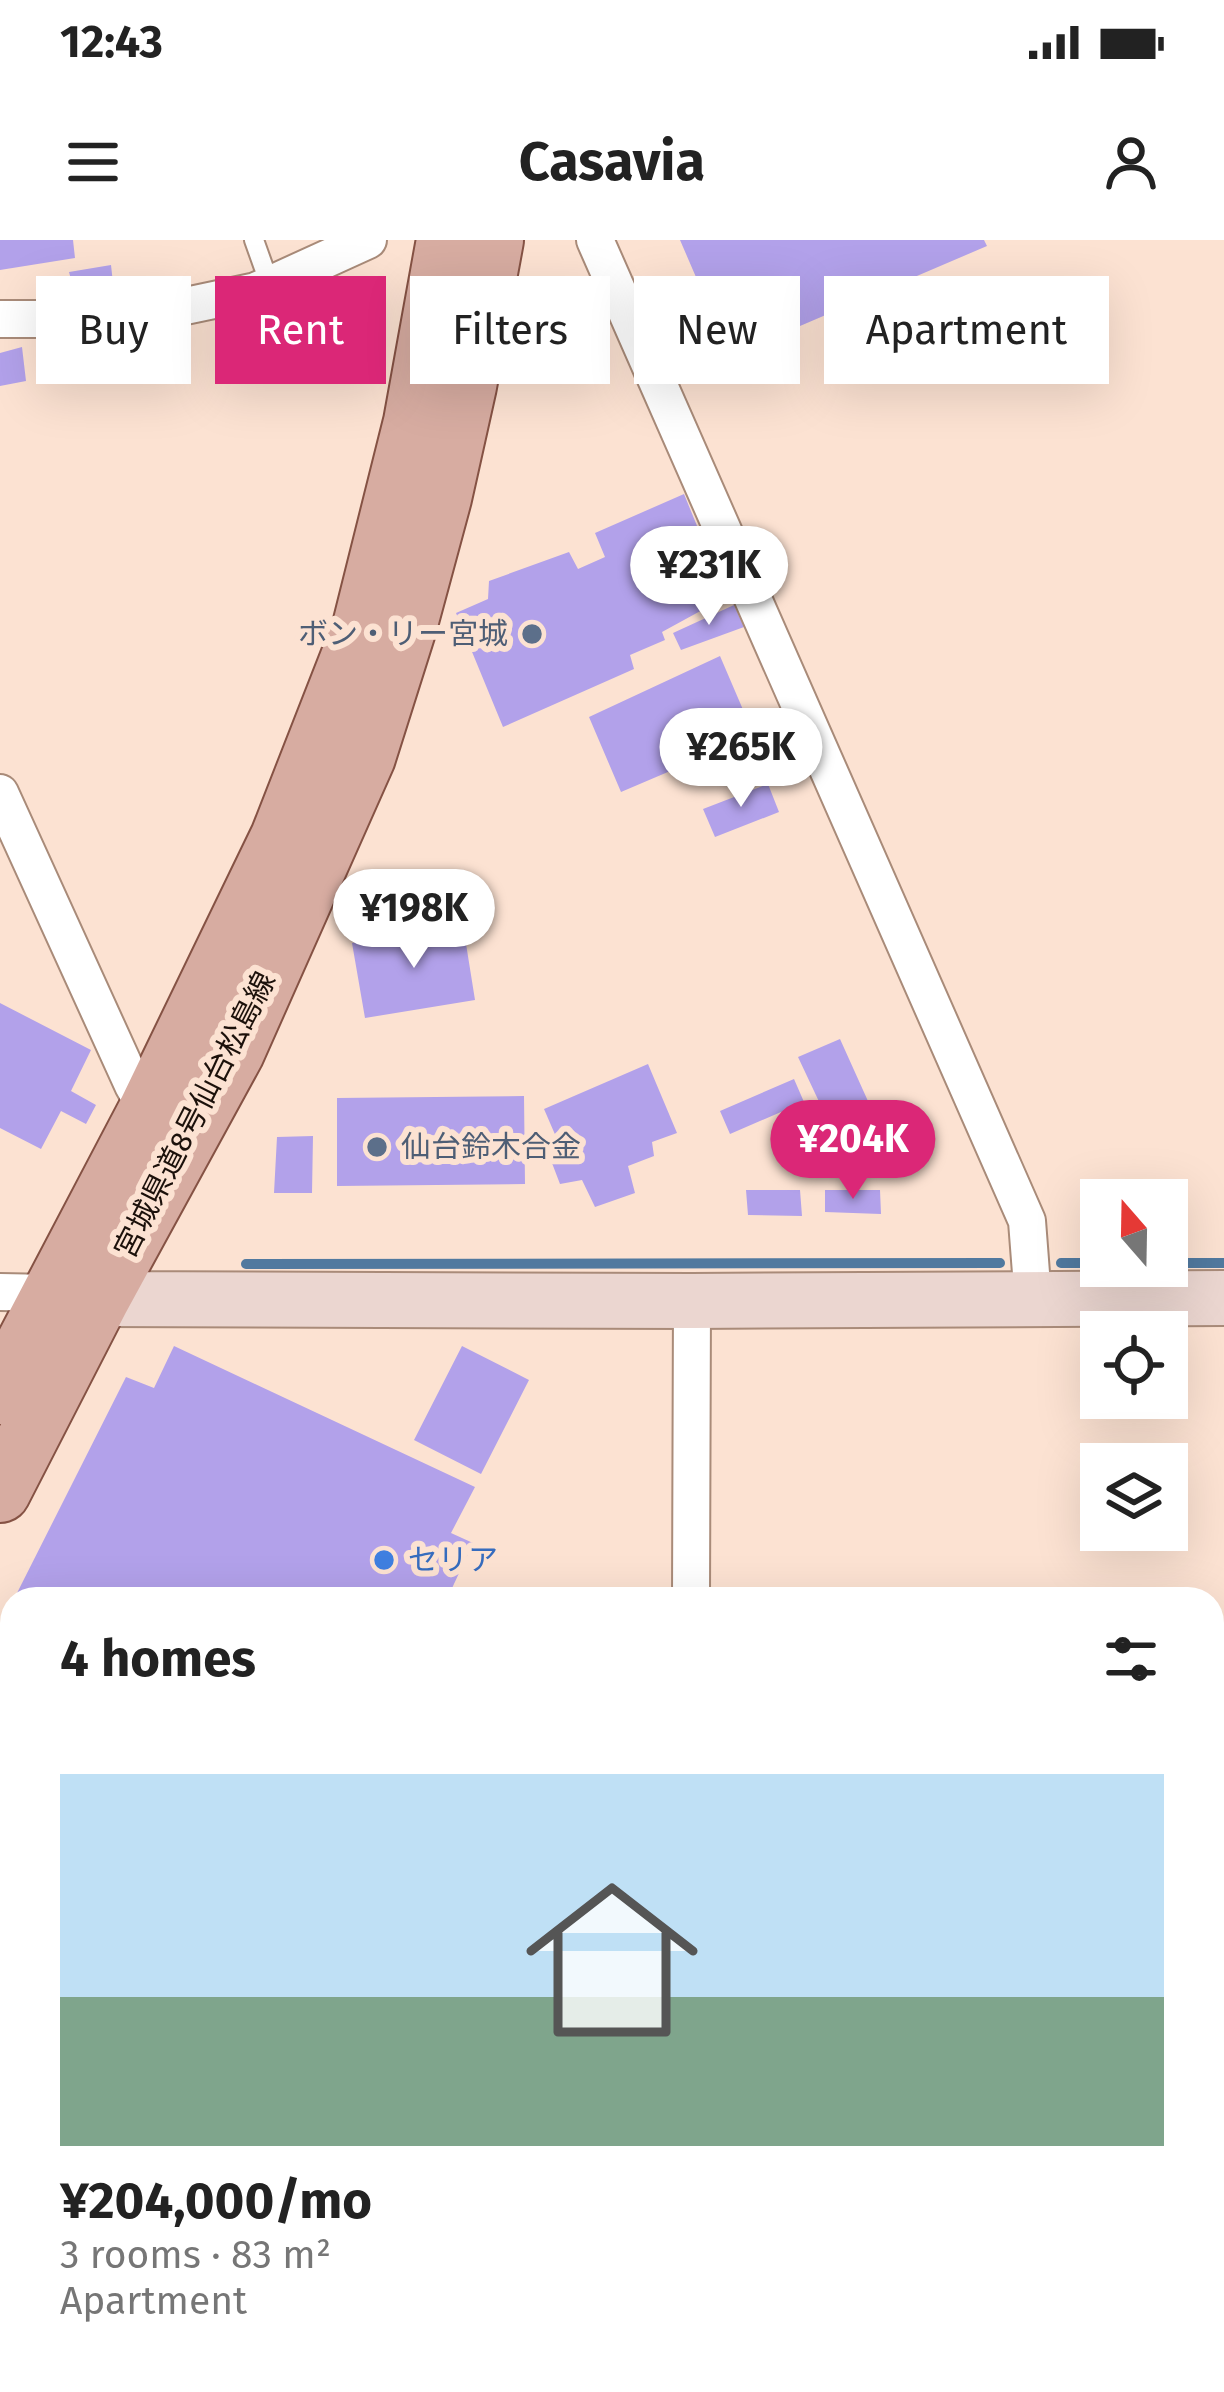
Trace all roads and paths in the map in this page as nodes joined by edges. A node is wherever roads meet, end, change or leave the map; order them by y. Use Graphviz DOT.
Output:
graph roads {
  1 [pos="254,240"];
  2 [pos="368,240"];
  3 [pos="447,240"];
  4 [pos="493,240"];
  5 [pos="595,240"];
  6 [pos="267,276"];
  7 [pos="290,276"];
  8 [pos="215,300"];
  9 [pos="0,319"];
  10 [pos="0,793"];
  11 [pos="148,1112"];
  12 [pos="50,1295"];
  13 [pos="1224,1298"];
  14 [pos="1033,1299"];
  15 [pos="692,1301"];
  16 [pos="0,1394"];
  17 [pos="0,1492"];
  18 [pos="691,1587"];
  1 -- 6 [label="lane"];
  2 -- 7 [label="street"];
  3 -- 11 [label="main road, 宮城県道8号仙台松島線"];
  4 -- 12 [label="main road, 宮城県道8号仙台松島線"];
  5 -- 14 [label="street"];
  8 -- 9 [label="street"];
  10 -- 11 [label="street"];
  11 -- 12 [label="main road, 宮城県道8号仙台松島線"];
  12 -- 15 [label="street"];
  12 -- 16 [label="main road, 宮城県道8号仙台松島線"];
  12 -- 17 [label="main road, 宮城県道8号仙台松島線"];
  13 -- 14 [label="street"];
  14 -- 15 [label="street"];
  15 -- 18 [label="street"];
}
